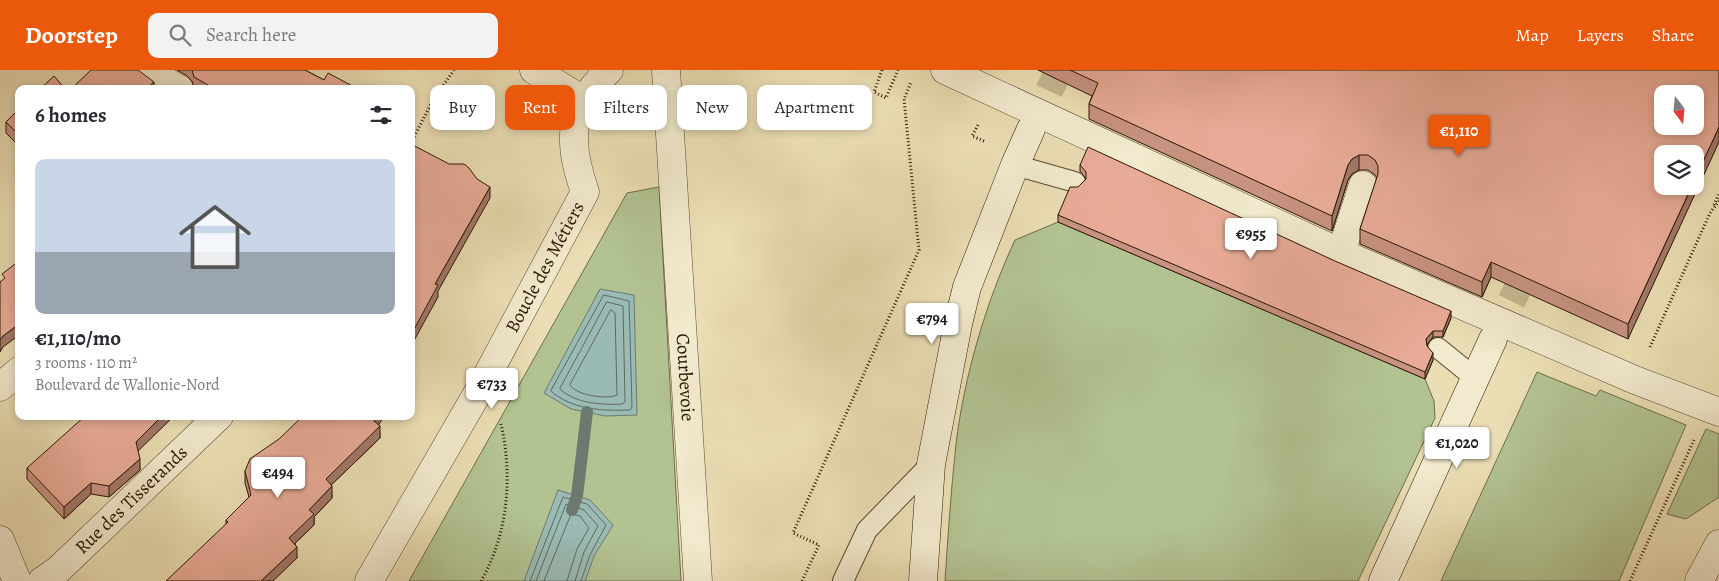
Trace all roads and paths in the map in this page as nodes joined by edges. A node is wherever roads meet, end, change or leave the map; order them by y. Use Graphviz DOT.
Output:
graph roads {
  1 [pos="146,70"];
  2 [pos="454,70"];
  3 [pos="534,70"];
  4 [pos="609,70"];
  5 [pos="666,70"];
  6 [pos="882,70"];
  7 [pos="898,70"];
  8 [pos="945,70"];
  9 [pos="910,84"];
  10 [pos="172,85"];
  11 [pos="583,100"];
  12 [pos="1031,129"];
  13 [pos="415,135"];
  14 [pos="1014,166"];
  15 [pos="1075,182"];
  16 [pos="1363,185"];
  17 [pos="1719,194"];
  18 [pos="1719,201"];
  19 [pos="1710,213"];
  20 [pos="1341,253"];
  21 [pos="1493,339"];
  22 [pos="1438,348"];
  23 [pos="15,374"];
  24 [pos="1623,375"];
  25 [pos="1475,378"];
  26 [pos="481,386"];
  27 [pos="0,387"];
  28 [pos="1711,408"];
  29 [pos="215,420"];
  30 [pos="931,464"];
  31 [pos="0,540"];
  32 [pos="1719,544"];
  33 [pos="17,581"];
  34 [pos="42,581"];
  35 [pos="369,581"];
  36 [pos="481,581"];
  37 [pos="698,581"];
  38 [pos="802,581"];
  39 [pos="843,581"];
  40 [pos="923,581"];
  41 [pos="1383,581"];
  42 [pos="1630,581"];
  43 [pos="1699,581"];
  1 -- 10 [label="street"];
  2 -- 13 [label="path"];
  3 -- 11 [label="street"];
  4 -- 11 [label="street, Boucle des Métiers"];
  5 -- 37 [label="street, Courbevoie"];
  6 -- 7 [label="path"];
  8 -- 20 [label="street"];
  9 -- 38 [label="path"];
  11 -- 26 [label="street, Boucle des Métiers"];
  12 -- 14 [label="street"];
  14 -- 15 [label="lane"];
  14 -- 30 [label="street"];
  16 -- 20 [label="street"];
  17 -- 19 [label="path"];
  18 -- 19 [label="path"];
  19 -- 24 [label="path"];
  20 -- 24 [label="street"];
  21 -- 25 [label="street"];
  22 -- 25 [label="lane"];
  23 -- 27 [label="street"];
  24 -- 28 [label="street"];
  25 -- 41 [label="street"];
  26 -- 35 [label="street, Boucle des Métiers"];
  26 -- 36 [label="path"];
  28 -- 42 [label="path"];
  29 -- 34 [label="street, Rue des Tisserands"];
  30 -- 39 [label="lane"];
  30 -- 40 [label="street"];
  31 -- 33 [label="street"];
  32 -- 43 [label="street"];
}
